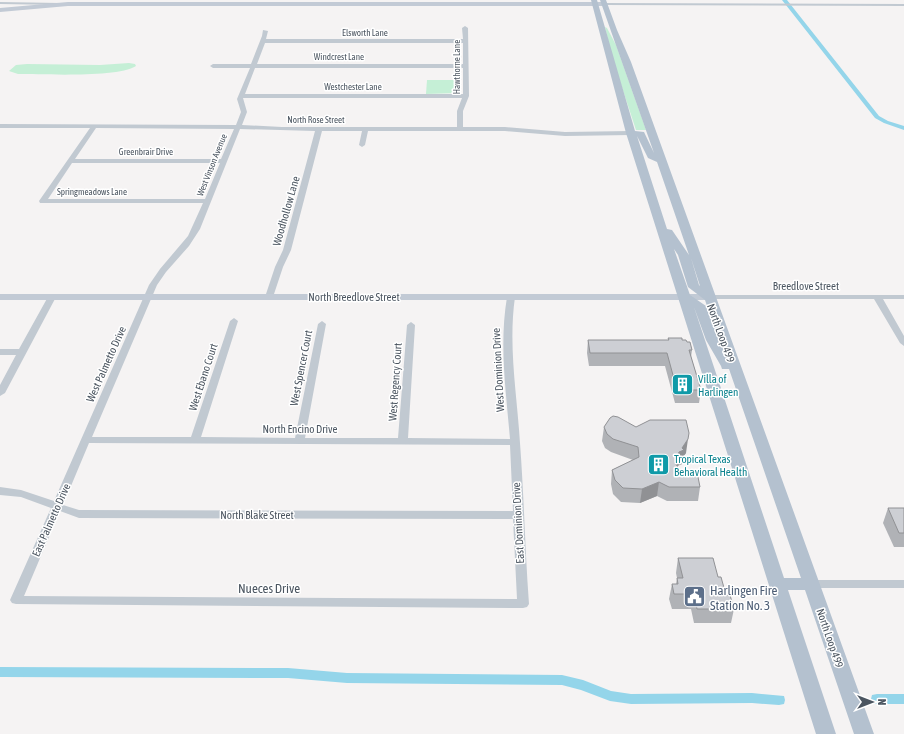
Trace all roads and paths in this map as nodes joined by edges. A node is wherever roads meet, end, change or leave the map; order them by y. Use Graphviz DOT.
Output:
graph roads {
  1 [pos="599,2"];
  2 [pos="0,3"];
  3 [pos="68,4"];
  4 [pos="904,5"];
  5 [pos="0,10"];
  6 [pos="465,28"];
  7 [pos="265,31"];
  8 [pos="264,41"];
  9 [pos="466,41"];
  10 [pos="213,66"];
  11 [pos="253,66"];
  12 [pos="465,66"];
  13 [pos="240,96"];
  14 [pos="466,96"];
  15 [pos="0,126"];
  16 [pos="94,126"];
  17 [pos="237,127"];
  18 [pos="319,129"];
  19 [pos="365,129"];
  20 [pos="460,129"];
  21 [pos="631,133"];
  22 [pos="362,145"];
  23 [pos="70,161"];
  24 [pos="223,161"];
  25 [pos="661,162"];
  26 [pos="207,201"];
  27 [pos="660,223"];
  28 [pos="511,296"];
  29 [pos="149,297"];
  30 [pos="269,297"];
  31 [pos="684,297"];
  32 [pos="708,297"];
  33 [pos="877,297"];
  34 [pos="904,297"];
  35 [pos="0,298"];
  36 [pos="52,298"];
  37 [pos="234,321"];
  38 [pos="322,324"];
  39 [pos="411,325"];
  40 [pos="901,334"];
  41 [pos="904,343"];
  42 [pos="0,352"];
  43 [pos="23,352"];
  44 [pos="740,386"];
  45 [pos="0,393"];
  46 [pos="86,440"];
  47 [pos="195,440"];
  48 [pos="299,441"];
  49 [pos="403,441"];
  50 [pos="515,442"];
  51 [pos="0,491"];
  52 [pos="56,507"];
  53 [pos="517,515"];
  54 [pos="778,584"];
  55 [pos="811,584"];
  56 [pos="904,584"];
  57 [pos="16,600"];
  58 [pos="522,604"];
  59 [pos="826,734"];
  60 [pos="864,734"];
  1 -- 3 [label="street"];
  1 -- 4 [label="street"];
  1 -- 21 [label="main road, North Loop 499"];
  1 -- 25 [label="main road, North Loop 499"];
  2 -- 3 [label="street"];
  3 -- 5 [label="street"];
  6 -- 9 [label="street, Hawthorne Lane"];
  7 -- 8 [label="street"];
  8 -- 9 [label="street, Elsworth Lane"];
  8 -- 11 [label="street"];
  9 -- 12 [label="street, Hawthorne Lane"];
  10 -- 11 [label="street, Windcrest Lane"];
  11 -- 12 [label="street, Windcrest Lane"];
  11 -- 13 [label="street"];
  12 -- 14 [label="street, Hawthorne Lane"];
  13 -- 14 [label="street, Westchester Lane"];
  13 -- 17 [label="street, West Vinson Avenue"];
  14 -- 20 [label="street, Hawthorne Lane"];
  15 -- 16 [label="street, North Rose Street"];
  16 -- 17 [label="street, North Rose Street"];
  16 -- 23 [label="street, Springmeadows Lane"];
  17 -- 18 [label="street, North Rose Street"];
  17 -- 24 [label="street, West Vinson Avenue"];
  18 -- 19 [label="street, North Rose Street"];
  18 -- 30 [label="street, Woodhollow Lane"];
  19 -- 20 [label="street, North Rose Street"];
  19 -- 22 [label="street"];
  20 -- 21 [label="street, North Rose Street"];
  21 -- 25 [label="main road"];
  21 -- 27 [label="main road, North Loop 499"];
  23 -- 24 [label="street, Greenbrair Drive"];
  23 -- 26 [label="street, Springmeadows Lane"];
  24 -- 26 [label="street, West Vinson Avenue"];
  25 -- 32 [label="main road, North Loop 499"];
  26 -- 29 [label="street, West Vinson Avenue"];
  27 -- 31 [label="main road, North Loop 499"];
  27 -- 32 [label="main road"];
  28 -- 30 [label="street, North Breedlove Street"];
  28 -- 31 [label="street, North Breedlove Street"];
  28 -- 50 [label="street, West Dominion Drive"];
  29 -- 30 [label="street, North Breedlove Street"];
  29 -- 36 [label="street, North Breedlove Street"];
  29 -- 46 [label="street, West Palmetto Drive"];
  31 -- 32 [label="street, North Breedlove Street"];
  31 -- 44 [label="main road"];
  31 -- 54 [label="main road, North Loop 499"];
  32 -- 33 [label="street, Breedlove Street"];
  32 -- 44 [label="main road, North Loop 499"];
  33 -- 34 [label="street, Breedlove Street"];
  33 -- 40 [label="street"];
  35 -- 36 [label="street, North Breedlove Street"];
  36 -- 43 [label="street"];
  37 -- 47 [label="street, West Ebano Court"];
  38 -- 48 [label="street, West Spencer Court"];
  39 -- 49 [label="street, West Regency Court"];
  40 -- 41 [label="street"];
  42 -- 43 [label="street"];
  43 -- 45 [label="street"];
  44 -- 55 [label="main road, North Loop 499"];
  46 -- 47 [label="street, North Encino Drive"];
  46 -- 52 [label="street, East Palmetto Drive"];
  47 -- 48 [label="street, North Encino Drive"];
  48 -- 49 [label="street, North Encino Drive"];
  49 -- 50 [label="street, North Encino Drive"];
  50 -- 53 [label="street, East Dominion Drive"];
  51 -- 52 [label="street, North Blake Street"];
  52 -- 53 [label="street, North Blake Street"];
  52 -- 57 [label="street, East Palmetto Drive"];
  53 -- 58 [label="street, East Dominion Drive"];
  54 -- 55 [label="main road"];
  54 -- 59 [label="main road, North Loop 499"];
  55 -- 56 [label="street"];
  55 -- 60 [label="main road, North Loop 499"];
  57 -- 58 [label="street, Nueces Drive"];
}
